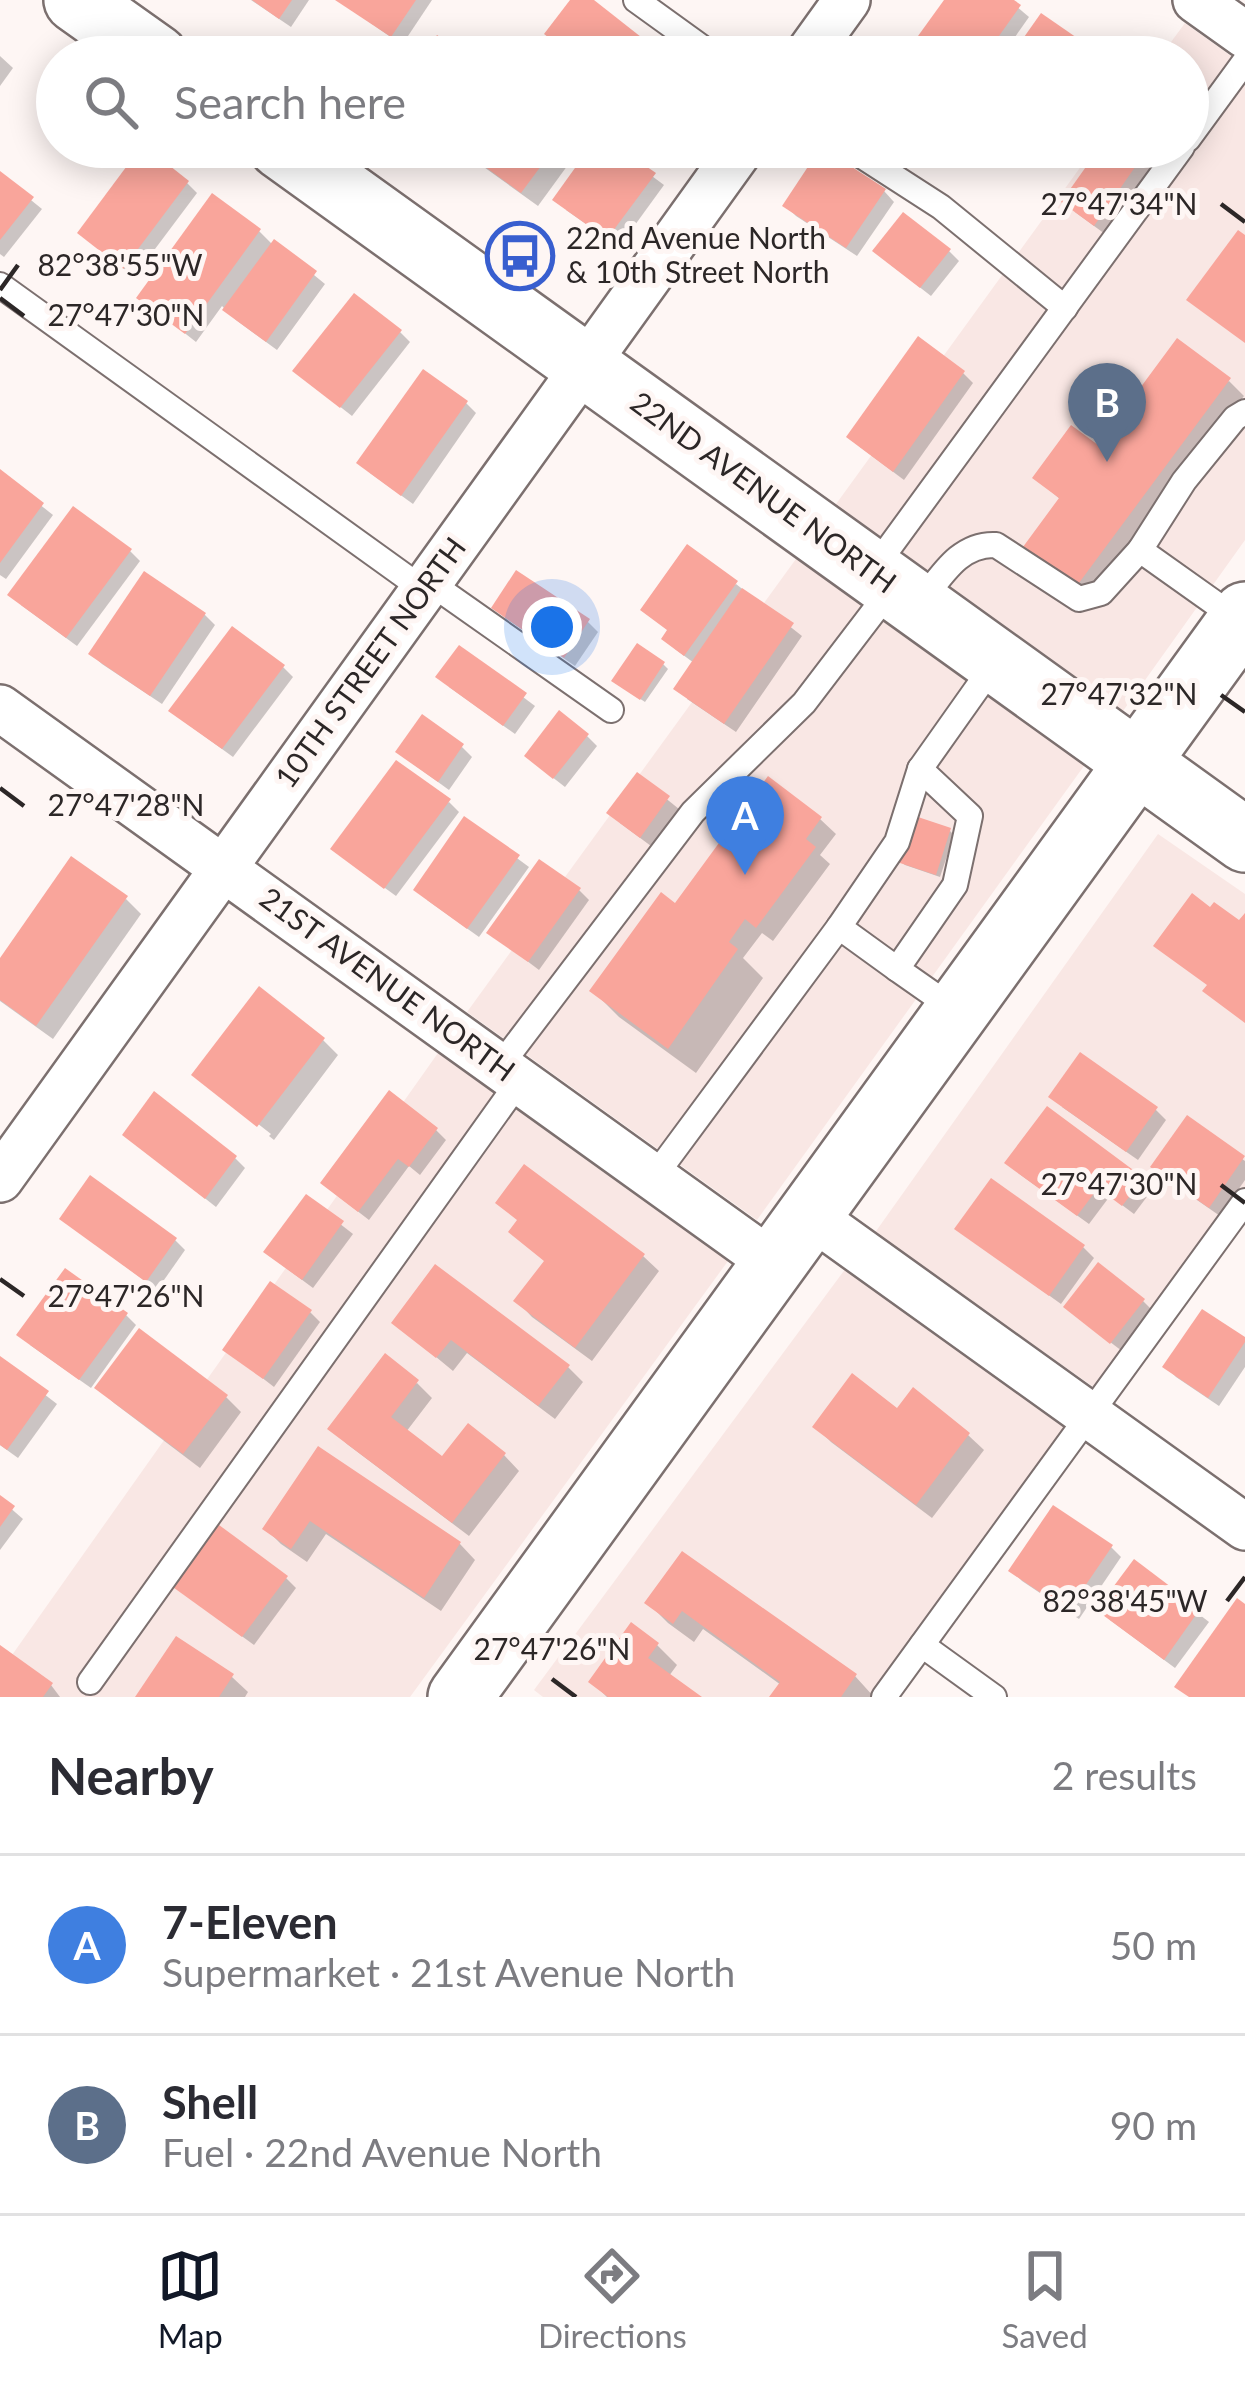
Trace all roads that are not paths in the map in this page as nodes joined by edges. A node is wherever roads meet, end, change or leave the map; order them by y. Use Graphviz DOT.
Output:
graph roads {
  1 [pos="76,0"];
  2 [pos="636,0"];
  3 [pos="847,0"];
  4 [pos="1231,24"];
  5 [pos="127,36"];
  6 [pos="686,36"];
  7 [pos="821,36"];
  8 [pos="1209,83"];
  9 [pos="310,168"];
  10 [pos="727,168"];
  11 [pos="881,168"];
  12 [pos="1167,168"];
  13 [pos="0,286"];
  14 [pos="1065,308"];
  15 [pos="585,365"];
  16 [pos="1245,412"];
  17 [pos="1140,550"];
  18 [pos="426,586"];
  19 [pos="894,588"];
  20 [pos="1242,617"];
  21 [pos="996,662"];
  22 [pos="0,708"];
  23 [pos="611,710"];
  24 [pos="1138,763"];
  25 [pos="920,769"];
  26 [pos="1245,840"];
  27 [pos="224,868"];
  28 [pos="839,927"];
  29 [pos="897,969"];
  30 [pos="957,1012"];
  31 [pos="510,1073"];
  32 [pos="654,1177"];
  33 [pos="0,1179"];
  34 [pos="1245,1201"];
  35 [pos="792,1239"];
  36 [pos="1091,1416"];
  37 [pos="1245,1527"];
  38 [pos="922,1645"];
  39 [pos="90,1682"];
  40 [pos="474,1692"];
  41 [pos="884,1697"];
  42 [pos="994,1697"];
  1 -- 5 [label="main road"];
  2 -- 6 [label="lane"];
  3 -- 7 [label="street"];
  4 -- 8 [label="lane"];
  9 -- 15 [label="main road, 22ND AVENUE NORTH"];
  10 -- 15 [label="street, 10TH STREET NORTH"];
  11 -- 14 [label="lane"];
  12 -- 14 [label="lane"];
  13 -- 18 [label="lane"];
  14 -- 19 [label="lane"];
  15 -- 18 [label="street, 10TH STREET NORTH"];
  15 -- 19 [label="main road, 22ND AVENUE NORTH"];
  16 -- 17 [label="lane"];
  17 -- 19 [label="lane"];
  17 -- 20 [label="lane"];
  18 -- 23 [label="lane"];
  18 -- 27 [label="street, 10TH STREET NORTH"];
  19 -- 21 [label="main road, 22ND AVENUE NORTH"];
  19 -- 31 [label="lane"];
  20 -- 24 [label="main road"];
  21 -- 24 [label="main road, 22ND AVENUE NORTH"];
  21 -- 25 [label="lane"];
  22 -- 27 [label="street, 21ST AVENUE NORTH"];
  24 -- 26 [label="main road, 22ND AVENUE NORTH"];
  24 -- 30 [label="main road"];
  25 -- 28 [label="lane"];
  25 -- 29 [label="lane"];
  27 -- 31 [label="street, 21ST AVENUE NORTH"];
  27 -- 33 [label="street, 10TH STREET NORTH"];
  28 -- 29 [label="lane"];
  28 -- 32 [label="lane"];
  29 -- 30 [label="lane"];
  30 -- 35 [label="main road"];
  31 -- 32 [label="street, 21ST AVENUE NORTH"];
  31 -- 39 [label="lane"];
  32 -- 35 [label="street, 21ST AVENUE NORTH"];
  34 -- 36 [label="lane"];
  35 -- 36 [label="street, 21ST AVENUE NORTH"];
  35 -- 40 [label="main road"];
  36 -- 37 [label="street, 21ST AVENUE NORTH"];
  36 -- 38 [label="lane"];
  38 -- 41 [label="lane"];
  38 -- 42 [label="lane"];
}
